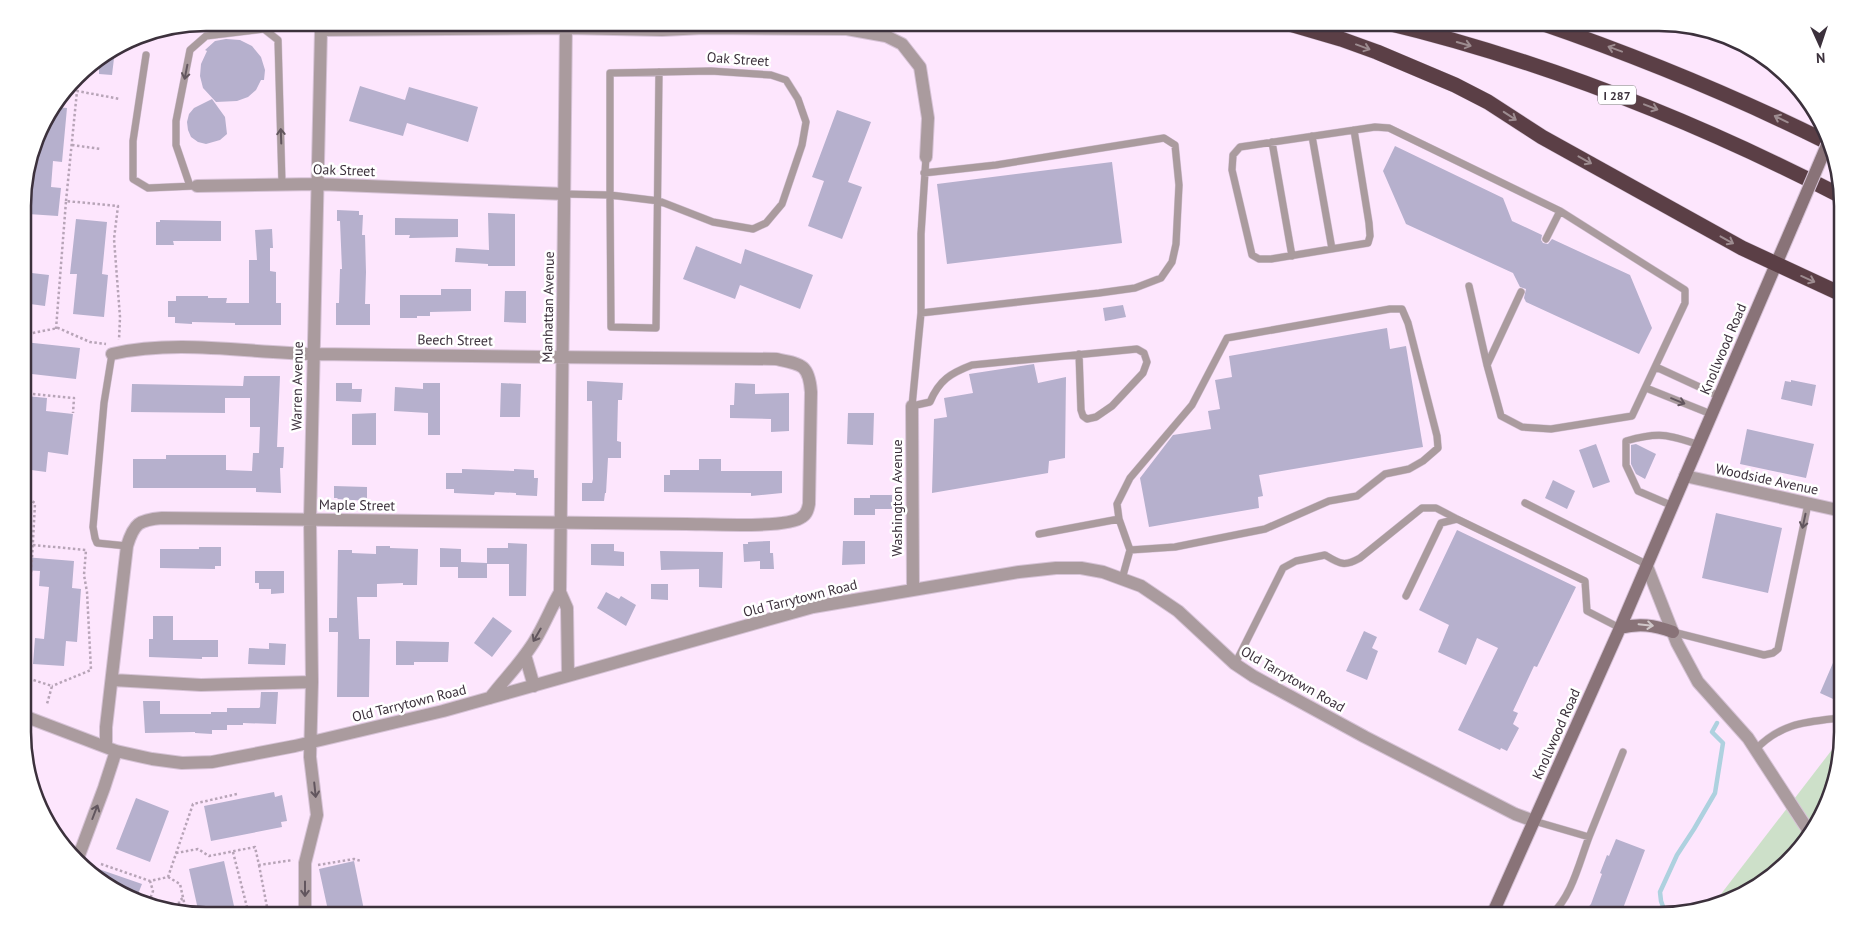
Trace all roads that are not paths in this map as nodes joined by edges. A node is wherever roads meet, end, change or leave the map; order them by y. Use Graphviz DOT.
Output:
graph roads {
  1 [pos="1315,31"];
  2 [pos="1416,31"];
  3 [pos="1564,31"];
  4 [pos="245,32"];
  5 [pos="267,32"];
  6 [pos="321,32"];
  7 [pos="566,32"];
  8 [pos="864,32"];
  9 [pos="146,55"];
  10 [pos="659,72"];
  11 [pos="1354,130"];
  12 [pos="1312,136"];
  13 [pos="1819,137"];
  14 [pos="1272,142"];
  15 [pos="1824,151"];
  16 [pos="926,157"];
  17 [pos="924,173"];
  18 [pos="282,184"];
  19 [pos="317,184"];
  20 [pos="193,186"];
  21 [pos="1833,192"];
  22 [pos="565,194"];
  23 [pos="610,195"];
  24 [pos="659,201"];
  25 [pos="1560,211"];
  26 [pos="1546,239"];
  27 [pos="1332,249"];
  28 [pos="1292,256"];
  29 [pos="1776,264"];
  30 [pos="1470,286"];
  31 [pos="1834,291"];
  32 [pos="1521,292"];
  33 [pos="922,314"];
  34 [pos="113,348"];
  35 [pos="312,354"];
  36 [pos="1079,354"];
  37 [pos="562,357"];
  38 [pos="1487,365"];
  39 [pos="1656,367"];
  40 [pos="1646,388"];
  41 [pos="1719,396"];
  42 [pos="912,406"];
  43 [pos="1711,414"];
  44 [pos="1699,445"];
  45 [pos="1685,476"];
  46 [pos="1525,503"];
  47 [pos="1808,504"];
  48 [pos="1672,506"];
  49 [pos="1834,509"];
  50 [pos="802,517"];
  51 [pos="1119,519"];
  52 [pos="1457,519"];
  53 [pos="310,520"];
  54 [pos="561,524"];
  55 [pos="1039,534"];
  56 [pos="127,546"];
  57 [pos="1130,550"];
  58 [pos="1646,564"];
  59 [pos="1122,579"];
  60 [pos="913,589"];
  61 [pos="560,592"];
  62 [pos="1406,596"];
  63 [pos="1620,628"];
  64 [pos="1673,632"];
  65 [pos="525,655"];
  66 [pos="1235,664"];
  67 [pos="568,675"];
  68 [pos="113,680"];
  69 [pos="312,682"];
  70 [pos="534,686"];
  71 [pos="490,698"];
  72 [pos="1834,719"];
  73 [pos="31,722"];
  74 [pos="310,742"];
  75 [pos="111,749"];
  76 [pos="1755,750"];
  77 [pos="1623,752"];
  78 [pos="1534,821"];
  79 [pos="1806,826"];
  80 [pos="1589,837"];
  81 [pos="80,852"];
  82 [pos="1496,906"];
  83 [pos="1560,906"];
  84 [pos="305,907"];
  1 -- 29 [label="highway, one-way"];
  2 -- 21 [label="highway, I 287, one-way"];
  13 -- 3 [label="highway, one-way"];
  4 -- 20 [label="lane, one-way"];
  18 -- 5 [label="lane, one-way"];
  6 -- 19 [label="street, Warren Avenue"];
  7 -- 22 [label="street, Manhattan Avenue"];
  8 -- 16 [label="street"];
  9 -- 20 [label="lane"];
  10 -- 23 [label="lane, Oak Street"];
  10 -- 24 [label="lane"];
  10 -- 24 [label="lane, Oak Street"];
  11 -- 12 [label="lane"];
  11 -- 25 [label="lane"];
  11 -- 27 [label="lane"];
  12 -- 14 [label="lane"];
  12 -- 27 [label="lane"];
  14 -- 28 [label="lane"];
  14 -- 28 [label="lane"];
  15 -- 29 [label="main road, Knollwood Road, bridge"];
  16 -- 17 [label="lane"];
  17 -- 33 [label="lane"];
  17 -- 33 [label="lane"];
  18 -- 19 [label="street, Oak Street"];
  18 -- 20 [label="street, Oak Street"];
  19 -- 22 [label="street, Oak Street"];
  19 -- 35 [label="street, Warren Avenue"];
  22 -- 23 [label="lane, Oak Street"];
  22 -- 37 [label="street, Manhattan Avenue"];
  23 -- 24 [label="lane, Oak Street"];
  23 -- 24 [label="lane"];
  25 -- 26 [label="lane"];
  25 -- 39 [label="lane"];
  27 -- 28 [label="lane"];
  29 -- 31 [label="highway, one-way"];
  29 -- 41 [label="main road, Knollwood Road"];
  30 -- 38 [label="lane"];
  32 -- 38 [label="lane"];
  33 -- 42 [label="lane"];
  34 -- 35 [label="street, Beech Street"];
  34 -- 56 [label="lane"];
  35 -- 37 [label="street, Beech Street"];
  35 -- 53 [label="street, Warren Avenue"];
  36 -- 36 [label="lane"];
  36 -- 42 [label="lane"];
  37 -- 50 [label="street, Beech Street"];
  37 -- 54 [label="street, Manhattan Avenue"];
  38 -- 40 [label="lane"];
  39 -- 40 [label="lane"];
  39 -- 41 [label="lane"];
  40 -- 43 [label="lane, one-way"];
  41 -- 43 [label="main road, Knollwood Road"];
  42 -- 60 [label="street, Washington Avenue"];
  43 -- 44 [label="main road, Knollwood Road"];
  44 -- 45 [label="main road, Knollwood Road"];
  44 -- 48 [label="lane"];
  45 -- 47 [label="street, Woodside Avenue"];
  45 -- 48 [label="main road, Knollwood Road"];
  46 -- 58 [label="lane"];
  47 -- 49 [label="street, Woodside Avenue"];
  47 -- 64 [label="lane, one-way"];
  48 -- 58 [label="main road, Knollwood Road"];
  50 -- 54 [label="street, Maple Street"];
  51 -- 55 [label="lane"];
  51 -- 57 [label="lane"];
  51 -- 57 [label="lane"];
  52 -- 62 [label="lane"];
  52 -- 63 [label="lane"];
  52 -- 66 [label="lane"];
  53 -- 54 [label="street, Maple Street"];
  53 -- 56 [label="street, Maple Street"];
  53 -- 69 [label="street, Warren Avenue"];
  54 -- 61 [label="street, Manhattan Avenue"];
  56 -- 68 [label="street, Maple Street"];
  57 -- 59 [label="lane"];
  58 -- 63 [label="main road, Knollwood Road"];
  58 -- 64 [label="street"];
  59 -- 60 [label="street, Old Tarrytown Road"];
  59 -- 66 [label="street, Old Tarrytown Road"];
  60 -- 67 [label="street, Old Tarrytown Road"];
  61 -- 65 [label="street, Manhattan Avenue, one-way"];
  61 -- 67 [label="street, Manhattan Avenue"];
  63 -- 64 [label="main road, one-way"];
  63 -- 78 [label="main road, Knollwood Road"];
  64 -- 76 [label="street"];
  65 -- 70 [label="street"];
  65 -- 71 [label="street, Manhattan Avenue"];
  66 -- 78 [label="street, Old Tarrytown Road"];
  67 -- 70 [label="street, Old Tarrytown Road"];
  68 -- 69 [label="street"];
  68 -- 75 [label="street, Maple Street"];
  69 -- 74 [label="street, Warren Avenue"];
  70 -- 71 [label="street, Old Tarrytown Road"];
  71 -- 74 [label="street, Old Tarrytown Road"];
  72 -- 76 [label="lane"];
  73 -- 75 [label="street, Old Tarrytown Road"];
  74 -- 75 [label="street, Old Tarrytown Road"];
  74 -- 84 [label="street, Warren Avenue, one-way"];
  81 -- 75 [label="street, Maple Street, one-way"];
  76 -- 79 [label="street"];
  77 -- 80 [label="lane"];
  78 -- 80 [label="lane"];
  78 -- 82 [label="main road, Knollwood Road"];
  80 -- 83 [label="lane"];
}
